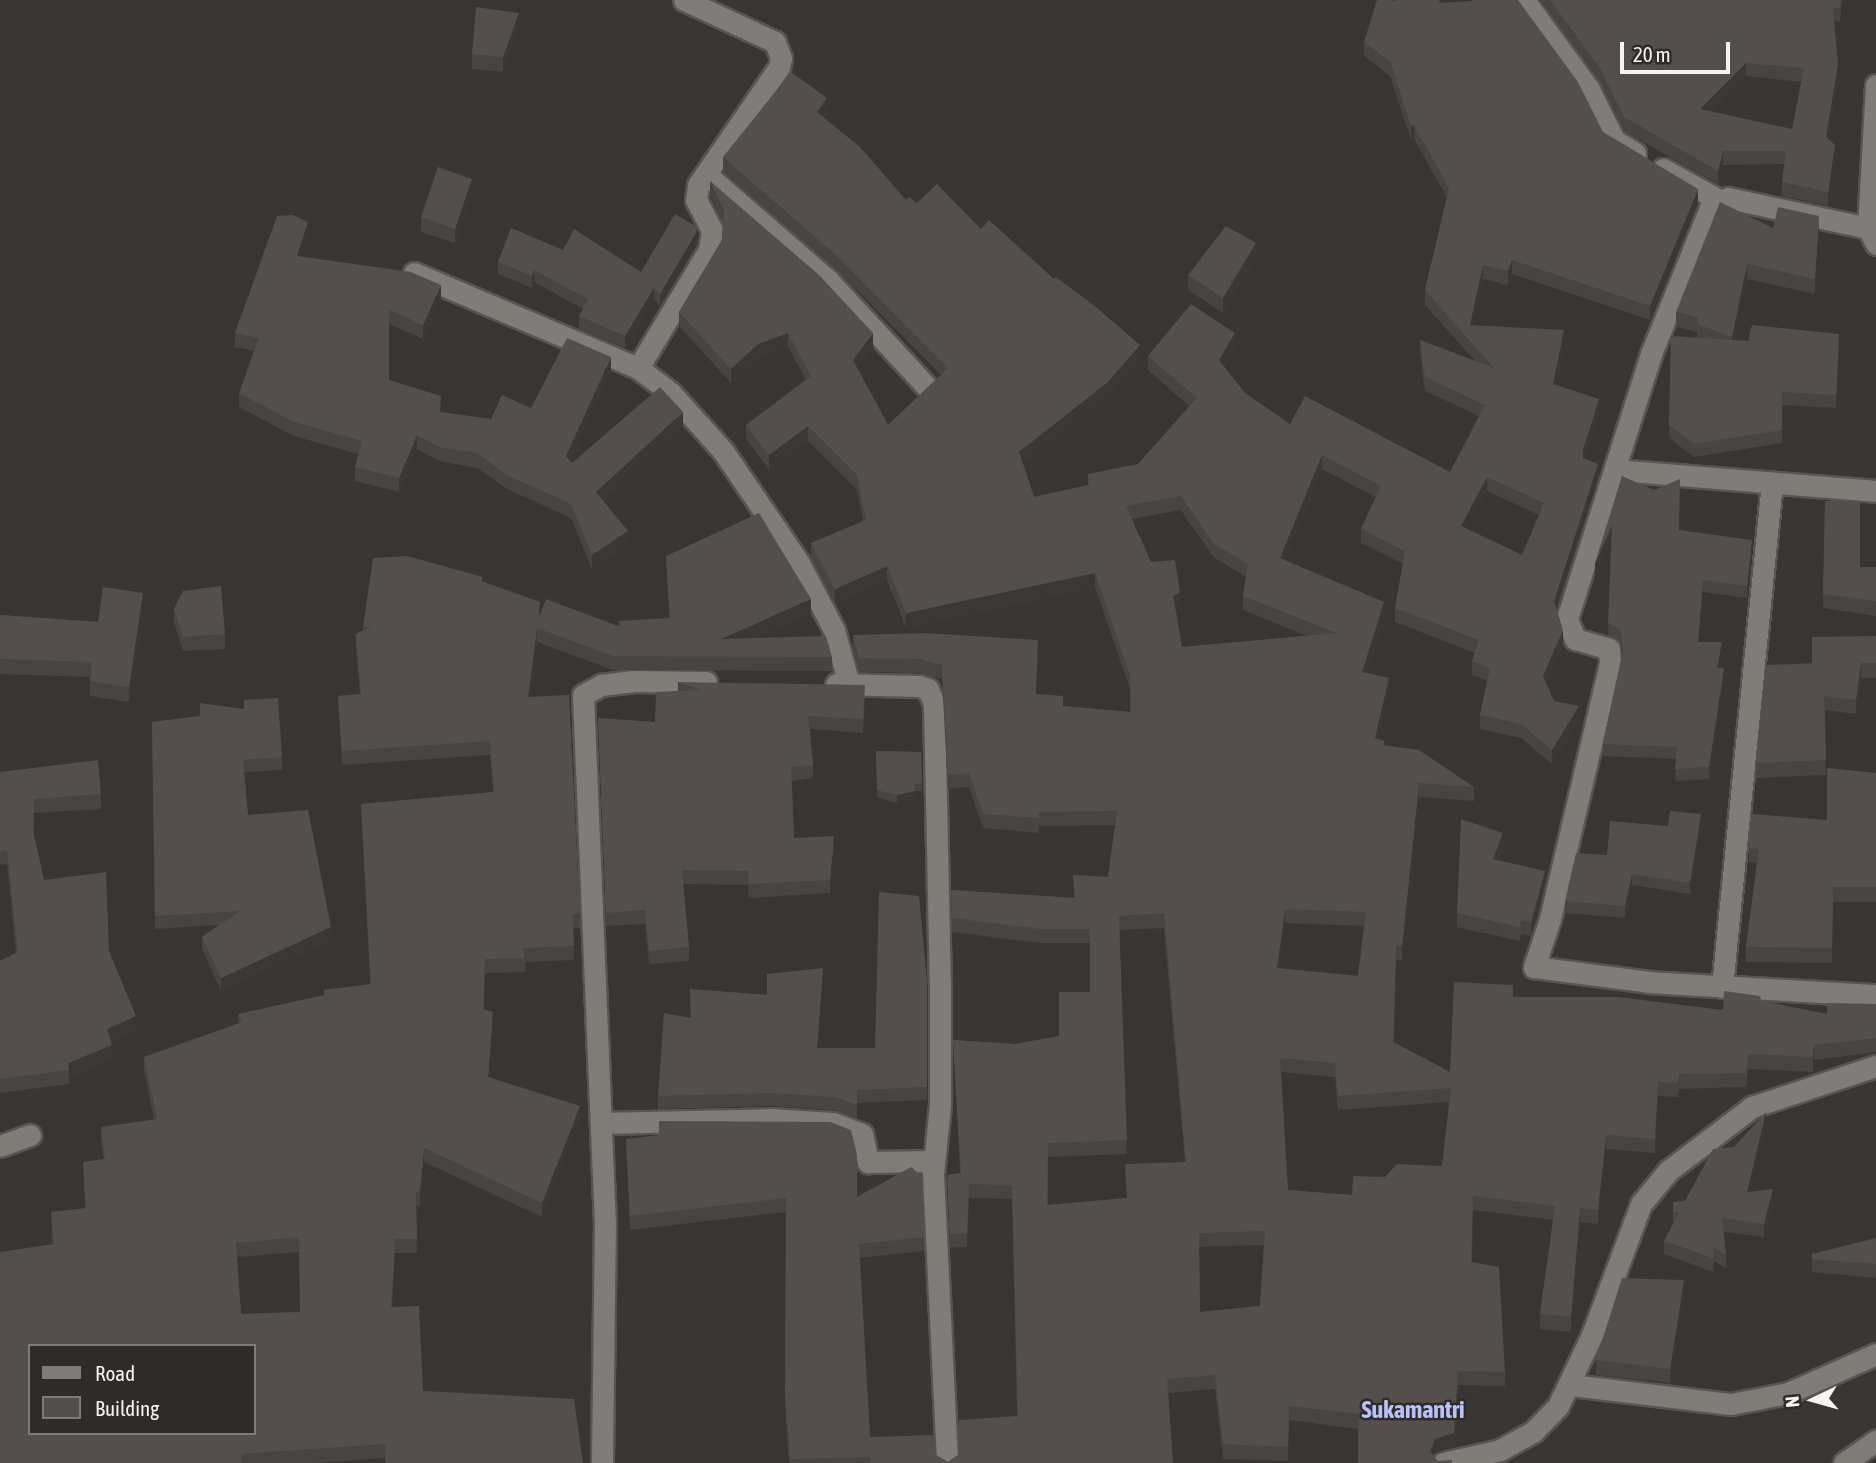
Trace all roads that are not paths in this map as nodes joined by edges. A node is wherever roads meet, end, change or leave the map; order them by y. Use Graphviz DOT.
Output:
graph roads {
  1 [pos="684,0"];
  2 [pos="1524,0"];
  3 [pos="1876,85"];
  4 [pos="706,174"];
  5 [pos="1719,200"];
  6 [pos="1872,236"];
  7 [pos="414,273"];
  8 [pos="638,368"];
  9 [pos="927,387"];
  10 [pos="1616,470"];
  11 [pos="1772,482"];
  12 [pos="1876,491"];
  13 [pos="727,682"];
  14 [pos="808,684"];
  15 [pos="849,684"];
  16 [pos="1722,987"];
  17 [pos="1876,995"];
  18 [pos="1876,1066"];
  19 [pos="601,1123"];
  20 [pos="30,1135"];
  21 [pos="0,1146"];
  22 [pos="934,1161"];
  23 [pos="1876,1354"];
  24 [pos="1571,1385"];
  25 [pos="1876,1441"];
  26 [pos="1504,1457"];
  27 [pos="602,1463"];
  28 [pos="947,1463"];
  29 [pos="1443,1463"];
  30 [pos="1844,1463"];
  1 -- 4 [label="street"];
  2 -- 5 [label="street"];
  3 -- 6 [label="street"];
  4 -- 8 [label="street"];
  4 -- 9 [label="street"];
  5 -- 6 [label="street"];
  5 -- 10 [label="street"];
  7 -- 8 [label="street"];
  8 -- 15 [label="street"];
  10 -- 11 [label="street"];
  10 -- 16 [label="street"];
  11 -- 12 [label="street"];
  11 -- 16 [label="street"];
  13 -- 19 [label="street"];
  14 -- 15 [label="street"];
  15 -- 22 [label="street"];
  16 -- 17 [label="street"];
  18 -- 24 [label="street"];
  19 -- 22 [label="street"];
  19 -- 27 [label="street"];
  20 -- 21 [label="street"];
  22 -- 28 [label="street"];
  23 -- 24 [label="street"];
  24 -- 26 [label="street"];
  25 -- 30 [label="street"];
  26 -- 29 [label="street"];
}
